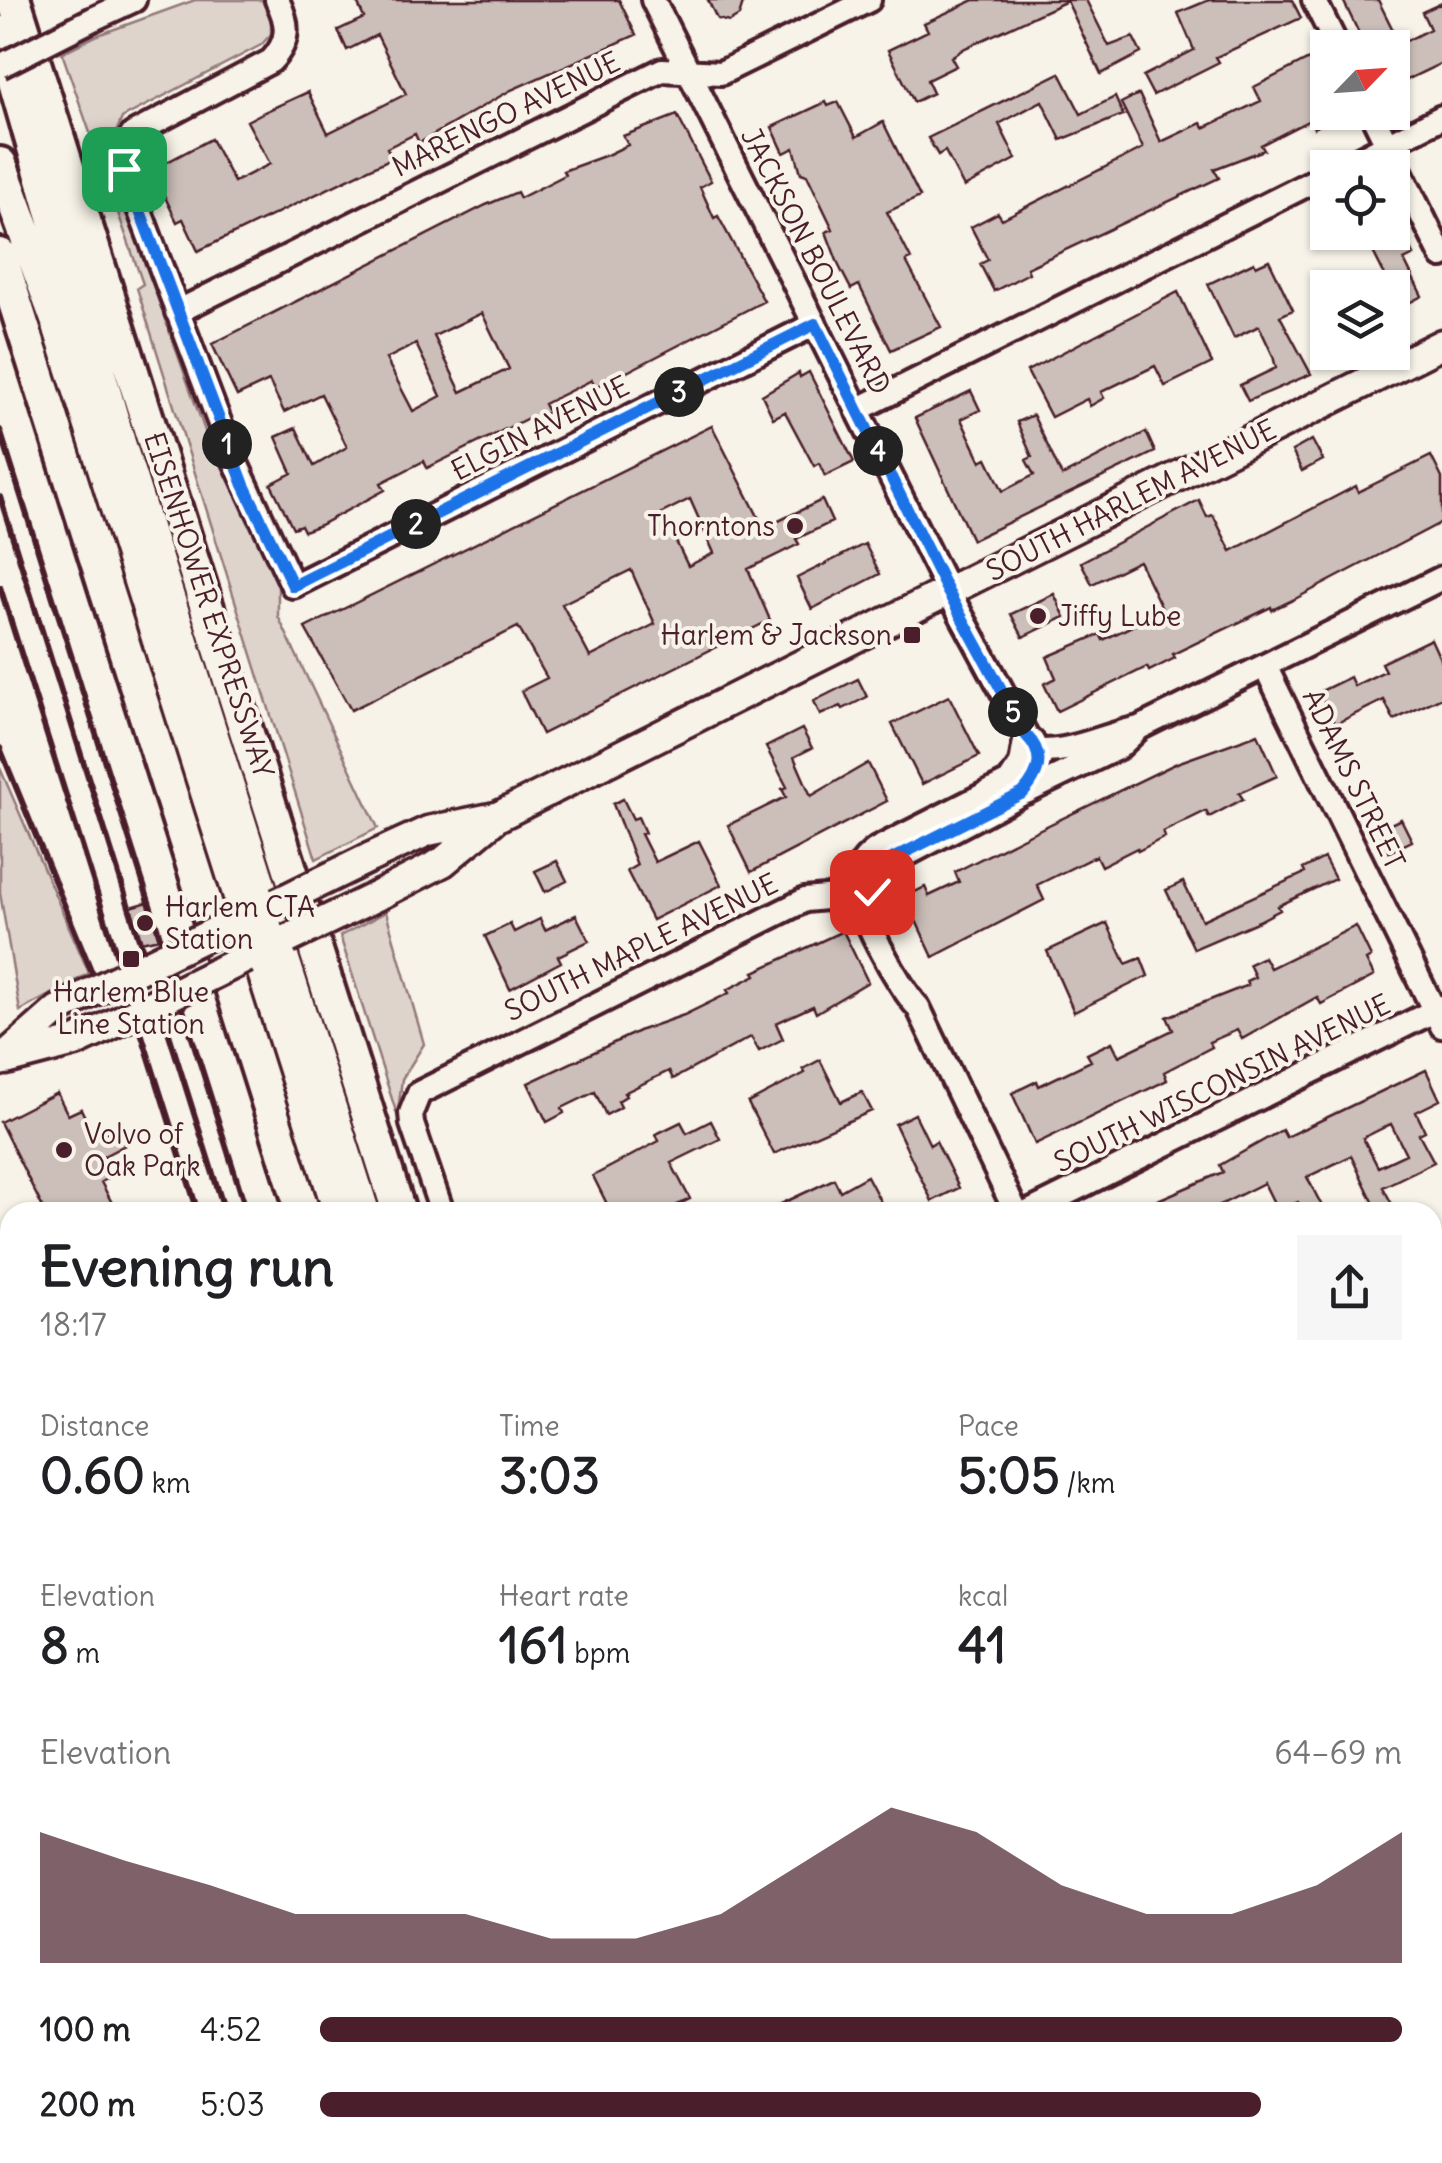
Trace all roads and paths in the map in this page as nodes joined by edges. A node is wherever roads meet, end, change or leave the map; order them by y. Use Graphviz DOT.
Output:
graph roads {
  1 [pos="14,0"];
  2 [pos="134,0"];
  3 [pos="277,0"];
  4 [pos="653,0"];
  5 [pos="868,0"];
  6 [pos="1314,0"];
  7 [pos="0,29"];
  8 [pos="1329,30"];
  9 [pos="0,66"];
  10 [pos="689,73"];
  11 [pos="1442,117"];
  12 [pos="1380,130"];
  13 [pos="1387,144"];
  14 [pos="1376,150"];
  15 [pos="0,164"];
  16 [pos="1310,183"];
  17 [pos="0,255"];
  18 [pos="1442,256"];
  19 [pos="176,312"];
  20 [pos="815,324"];
  21 [pos="1442,344"];
  22 [pos="857,410"];
  23 [pos="1442,578"];
  24 [pos="948,592"];
  25 [pos="1265,666"];
  26 [pos="1139,728"];
  27 [pos="1029,750"];
  28 [pos="1023,793"];
  29 [pos="497,816"];
  30 [pos="865,895"];
  31 [pos="256,912"];
  32 [pos="268,949"];
  33 [pos="1440,1015"];
  34 [pos="0,1061"];
  35 [pos="300,1202"];
  36 [pos="337,1202"];
  37 [pos="360,1202"];
  38 [pos="397,1202"];
  39 [pos="439,1202"];
  40 [pos="1011,1202"];
  41 [pos="1049,1202"];
  1 -- 38 [label="highway, EISENHOWER EXPRESSWAY"];
  2 -- 9 [label="street, bridge"];
  3 -- 19 [label="street"];
  4 -- 10 [label="street, JACKSON BOULEVARD"];
  5 -- 10 [label="street, MARENGO AVENUE"];
  6 -- 8 [label="street"];
  7 -- 31 [label="highway"];
  10 -- 19 [label="street, MARENGO AVENUE"];
  10 -- 20 [label="street, JACKSON BOULEVARD"];
  11 -- 13 [label="street"];
  12 -- 13 [label="street"];
  13 -- 14 [label="street"];
  13 -- 18 [label="street"];
  15 -- 31 [label="highway"];
  16 -- 22 [label="street"];
  17 -- 35 [label="highway"];
  19 -- 20 [label="street, ELGIN AVENUE"];
  20 -- 22 [label="street, JACKSON BOULEVARD"];
  21 -- 24 [label="main road, SOUTH HARLEM AVENUE"];
  22 -- 24 [label="street, JACKSON BOULEVARD"];
  23 -- 25 [label="street"];
  24 -- 27 [label="street, JACKSON BOULEVARD"];
  24 -- 29 [label="main road, SOUTH HARLEM AVENUE"];
  25 -- 26 [label="street"];
  25 -- 33 [label="street, ADAMS STREET"];
  26 -- 27 [label="street"];
  26 -- 28 [label="street"];
  27 -- 28 [label="street"];
  27 -- 30 [label="street"];
  28 -- 30 [label="street"];
  29 -- 31 [label="main road, SOUTH HARLEM AVENUE, bridge"];
  29 -- 32 [label="main road, SOUTH HARLEM AVENUE, bridge"];
  30 -- 39 [label="street, SOUTH MAPLE AVENUE"];
  30 -- 40 [label="street"];
  31 -- 32 [label="highway"];
  31 -- 34 [label="main road, SOUTH HARLEM AVENUE, bridge"];
  32 -- 34 [label="main road, SOUTH HARLEM AVENUE, bridge"];
  32 -- 36 [label="highway"];
  32 -- 37 [label="highway"];
  33 -- 41 [label="street, SOUTH WISCONSIN AVENUE"];
}
